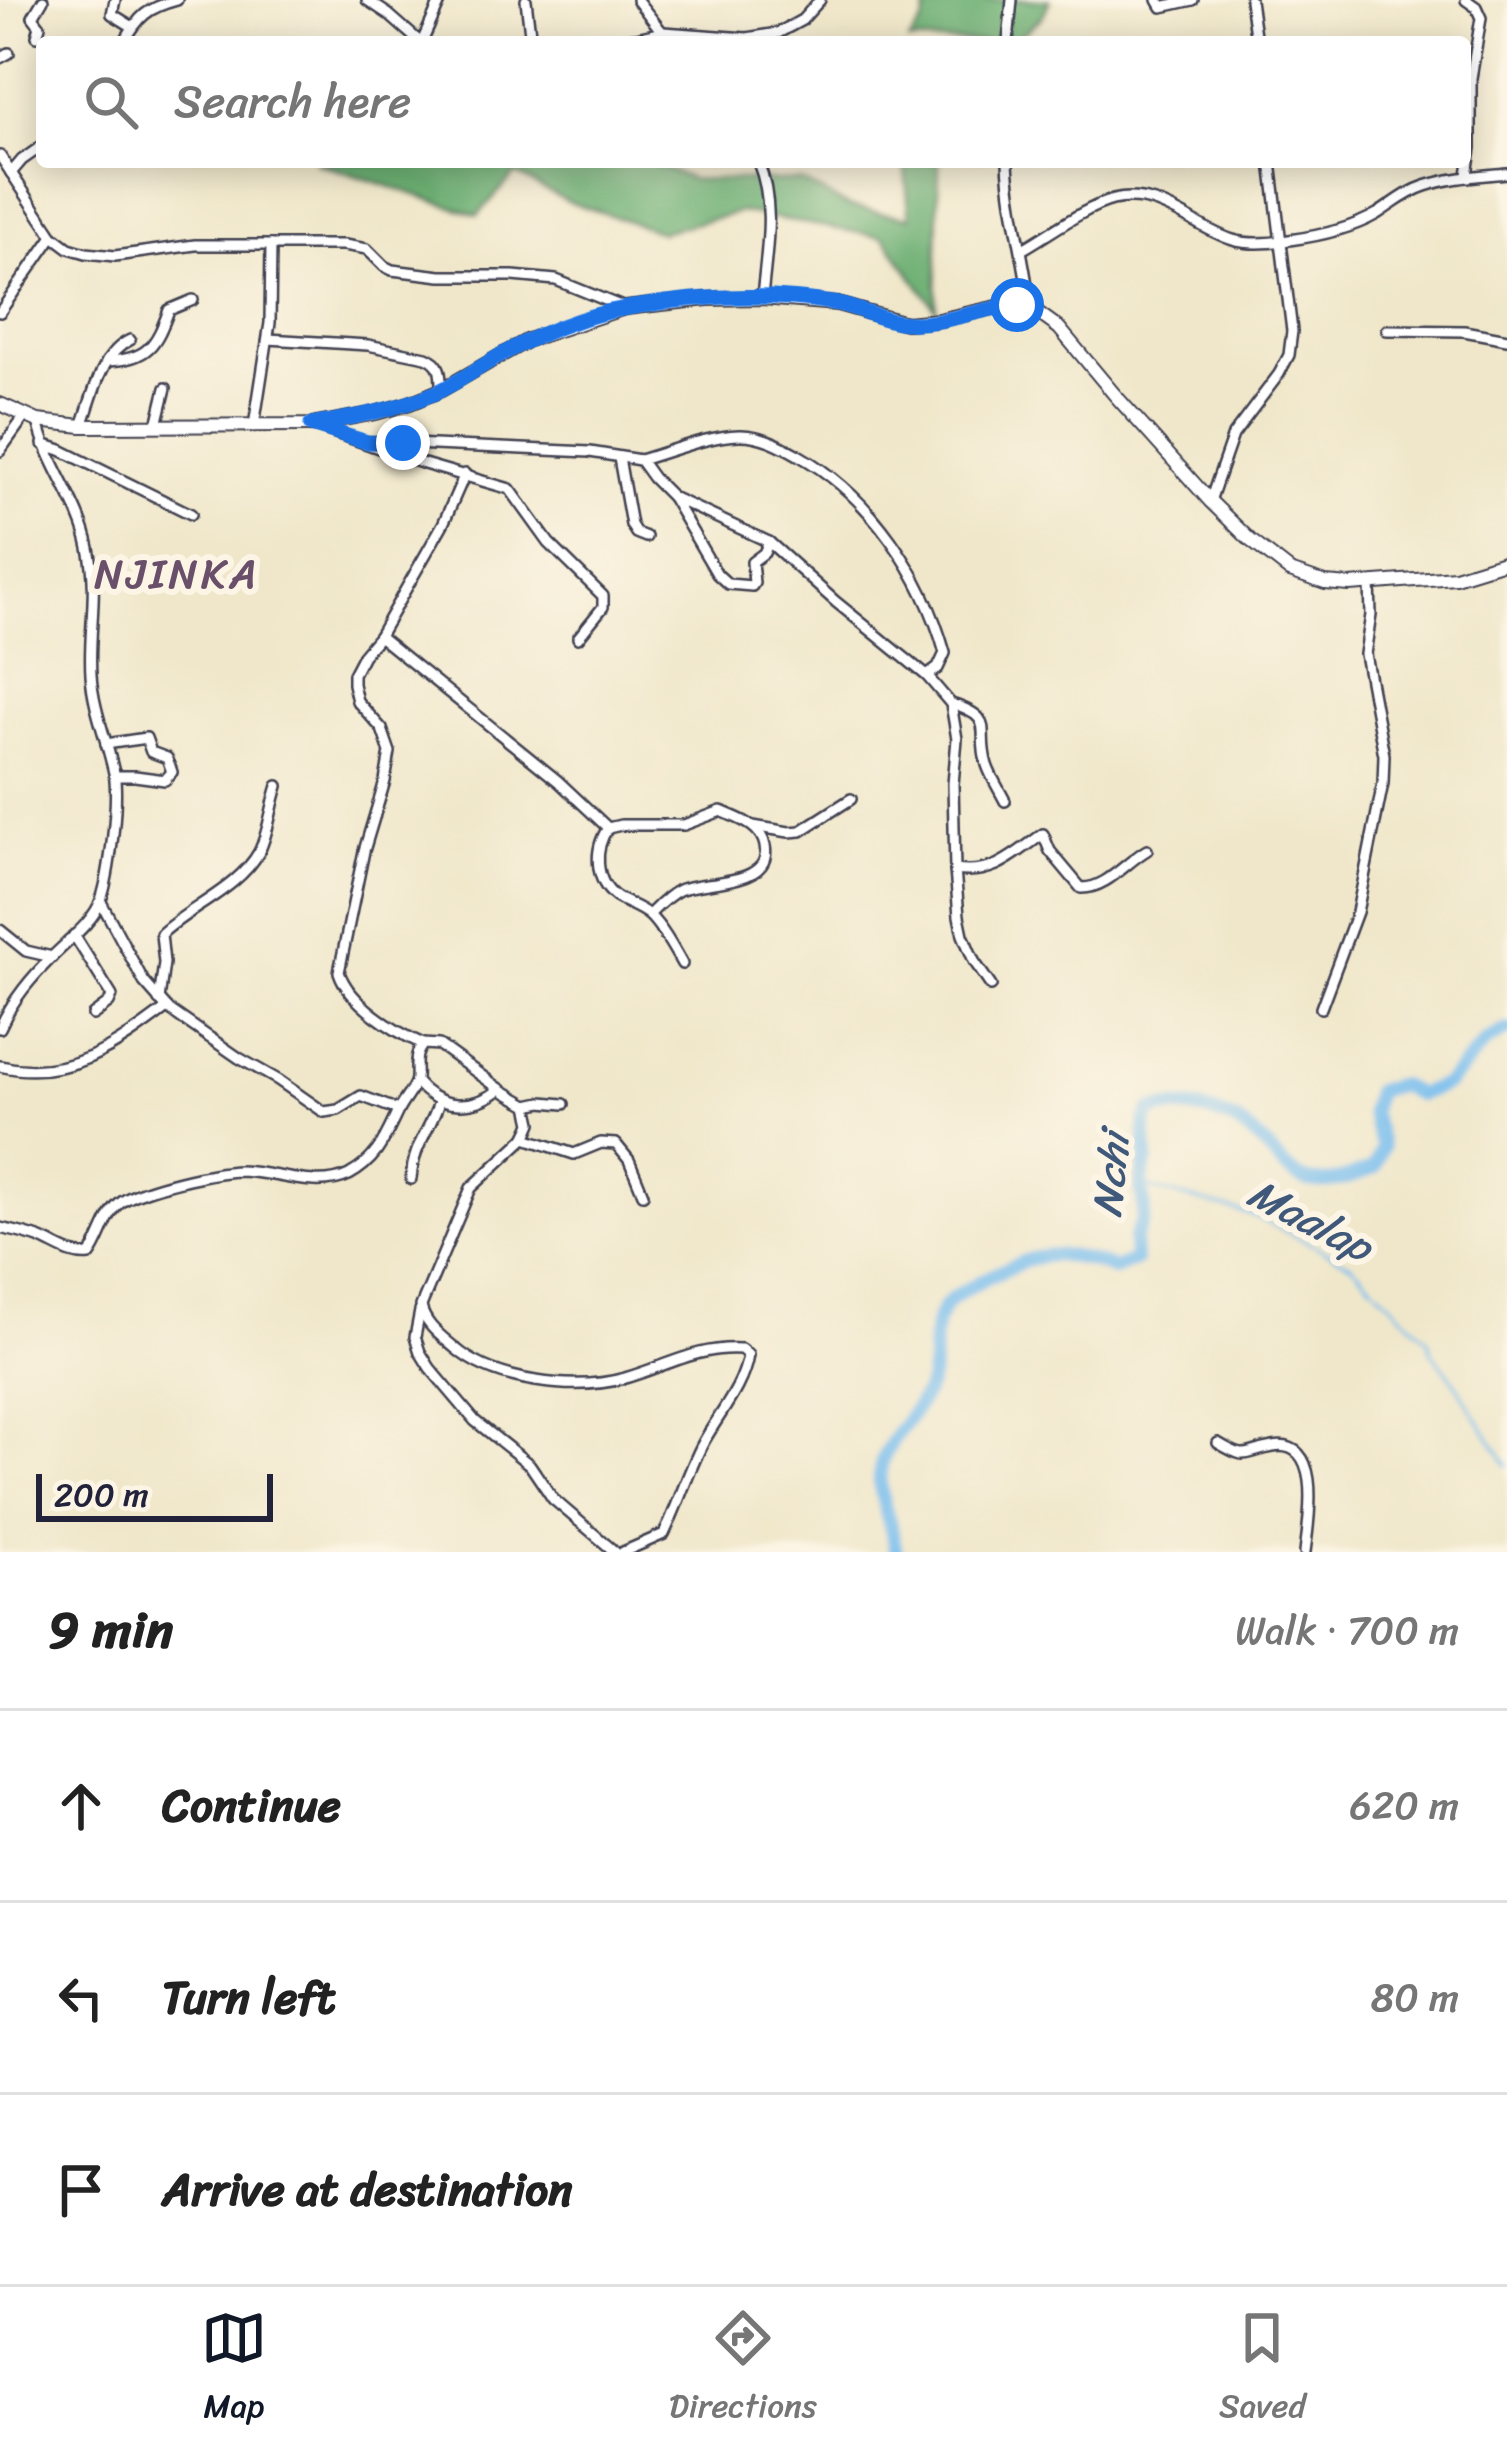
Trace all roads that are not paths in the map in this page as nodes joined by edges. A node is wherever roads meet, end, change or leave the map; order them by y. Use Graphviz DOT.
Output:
graph roads {
  1 [pos="43,0"];
  2 [pos="115,0"];
  3 [pos="177,0"];
  4 [pos="367,0"];
  5 [pos="441,0"];
  6 [pos="526,0"];
  7 [pos="637,0"];
  8 [pos="820,0"];
  9 [pos="1012,0"];
  10 [pos="1158,0"];
  11 [pos="1193,0"];
  12 [pos="1250,0"];
  13 [pos="1466,0"];
  14 [pos="133,27"];
  15 [pos="37,36"];
  16 [pos="128,36"];
  17 [pos="414,36"];
  18 [pos="424,36"];
  19 [pos="531,36"];
  20 [pos="665,36"];
  21 [pos="759,36"];
  22 [pos="1009,36"];
  23 [pos="1255,36"];
  24 [pos="1471,78"];
  25 [pos="1471,78"];
  26 [pos="1471,148"];
  27 [pos="36,150"];
  28 [pos="0,156"];
  29 [pos="760,168"];
  30 [pos="1008,168"];
  31 [pos="1272,168"];
  32 [pos="1468,168"];
  33 [pos="10,173"];
  34 [pos="1507,173"];
  35 [pos="1467,176"];
  36 [pos="53,236"];
  37 [pos="1281,242"];
  38 [pos="271,245"];
  39 [pos="1023,250"];
  40 [pos="762,298"];
  41 [pos="193,300"];
  42 [pos="1030,307"];
  43 [pos="625,308"];
  44 [pos="0,312"];
  45 [pos="1387,330"];
  46 [pos="268,339"];
  47 [pos="1507,339"];
  48 [pos="130,340"];
  49 [pos="107,361"];
  50 [pos="166,388"];
  51 [pos="441,390"];
  52 [pos="0,404"];
  53 [pos="31,418"];
  54 [pos="157,425"];
  55 [pos="311,425"];
  56 [pos="82,426"];
  57 [pos="254,426"];
  58 [pos="367,442"];
  59 [pos="43,444"];
  60 [pos="0,451"];
  61 [pos="620,458"];
  62 [pos="640,460"];
  63 [pos="465,474"];
  64 [pos="672,496"];
  65 [pos="1210,501"];
  66 [pos="191,514"];
  67 [pos="646,537"];
  68 [pos="769,542"];
  69 [pos="1507,561"];
  70 [pos="1370,583"];
  71 [pos="379,636"];
  72 [pos="578,638"];
  73 [pos="927,676"];
  74 [pos="951,704"];
  75 [pos="106,744"];
  76 [pos="115,776"];
  77 [pos="278,786"];
  78 [pos="851,799"];
  79 [pos="1005,801"];
  80 [pos="753,826"];
  81 [pos="608,828"];
  82 [pos="1147,850"];
  83 [pos="955,870"];
  84 [pos="101,902"];
  85 [pos="649,915"];
  86 [pos="0,930"];
  87 [pos="74,935"];
  88 [pos="52,957"];
  89 [pos="682,964"];
  90 [pos="991,986"];
  91 [pos="162,1004"];
  92 [pos="1321,1008"];
  93 [pos="93,1015"];
  94 [pos="0,1028"];
  95 [pos="423,1044"];
  96 [pos="0,1066"];
  97 [pos="416,1082"];
  98 [pos="500,1089"];
  99 [pos="439,1102"];
  100 [pos="564,1104"];
  101 [pos="528,1105"];
  102 [pos="398,1110"];
  103 [pos="525,1138"];
  104 [pos="410,1179"];
  105 [pos="644,1194"];
  106 [pos="0,1228"];
  107 [pos="421,1310"];
  108 [pos="1218,1443"];
  109 [pos="619,1552"];
  110 [pos="1305,1552"];
  1 -- 15 [label="street"];
  2 -- 14 [label="street"];
  3 -- 14 [label="street"];
  4 -- 17 [label="street"];
  5 -- 18 [label="street"];
  6 -- 19 [label="street"];
  7 -- 20 [label="street"];
  8 -- 21 [label="street"];
  9 -- 22 [label="street"];
  10 -- 11 [label="street"];
  12 -- 23 [label="street"];
  13 -- 25 [label="street"];
  14 -- 16 [label="street"];
  24 -- 26 [label="street"];
  27 -- 33 [label="street"];
  28 -- 33 [label="street"];
  29 -- 40 [label="street"];
  30 -- 39 [label="street"];
  31 -- 37 [label="street"];
  32 -- 35 [label="street"];
  33 -- 36 [label="street"];
  34 -- 35 [label="street"];
  35 -- 37 [label="street"];
  36 -- 38 [label="street"];
  36 -- 44 [label="street"];
  37 -- 39 [label="street"];
  37 -- 65 [label="street"];
  38 -- 43 [label="street"];
  38 -- 46 [label="street"];
  39 -- 42 [label="street"];
  40 -- 42 [label="main road"];
  40 -- 43 [label="main road"];
  41 -- 49 [label="street"];
  42 -- 65 [label="main road"];
  43 -- 51 [label="main road"];
  45 -- 47 [label="street"];
  46 -- 51 [label="street"];
  46 -- 57 [label="street"];
  48 -- 49 [label="street"];
  49 -- 56 [label="street"];
  50 -- 54 [label="street"];
  51 -- 55 [label="main road"];
  52 -- 53 [label="main road"];
  53 -- 56 [label="main road"];
  53 -- 59 [label="street"];
  53 -- 60 [label="street"];
  54 -- 56 [label="main road"];
  54 -- 57 [label="main road"];
  55 -- 57 [label="main road"];
  55 -- 58 [label="street"];
  58 -- 61 [label="street"];
  58 -- 63 [label="street"];
  59 -- 66 [label="street"];
  59 -- 75 [label="street"];
  61 -- 62 [label="street"];
  61 -- 67 [label="street"];
  62 -- 64 [label="street"];
  62 -- 73 [label="street"];
  63 -- 71 [label="street"];
  63 -- 72 [label="street"];
  64 -- 68 [label="street"];
  64 -- 68 [label="street"];
  65 -- 70 [label="main road"];
  68 -- 73 [label="street"];
  69 -- 70 [label="main road"];
  70 -- 92 [label="street"];
  71 -- 81 [label="street"];
  71 -- 95 [label="street"];
  73 -- 74 [label="street"];
  74 -- 79 [label="street"];
  74 -- 83 [label="street"];
  75 -- 76 [label="street"];
  75 -- 76 [label="street"];
  76 -- 84 [label="street"];
  77 -- 91 [label="street"];
  78 -- 80 [label="street"];
  80 -- 81 [label="street"];
  80 -- 85 [label="street"];
  81 -- 85 [label="street"];
  82 -- 83 [label="street"];
  83 -- 90 [label="street"];
  84 -- 87 [label="street"];
  84 -- 91 [label="street"];
  85 -- 89 [label="street"];
  86 -- 88 [label="street"];
  87 -- 88 [label="street"];
  87 -- 93 [label="street"];
  88 -- 94 [label="street"];
  91 -- 96 [label="street"];
  91 -- 102 [label="street"];
  95 -- 97 [label="street"];
  95 -- 98 [label="street"];
  97 -- 99 [label="street"];
  97 -- 102 [label="street"];
  98 -- 99 [label="street"];
  98 -- 101 [label="street"];
  99 -- 104 [label="street"];
  100 -- 101 [label="street"];
  101 -- 103 [label="street"];
  102 -- 106 [label="street"];
  103 -- 105 [label="street"];
  103 -- 107 [label="street"];
  107 -- 109 [label="street"];
  107 -- 109 [label="street"];
  108 -- 110 [label="street"];
}
